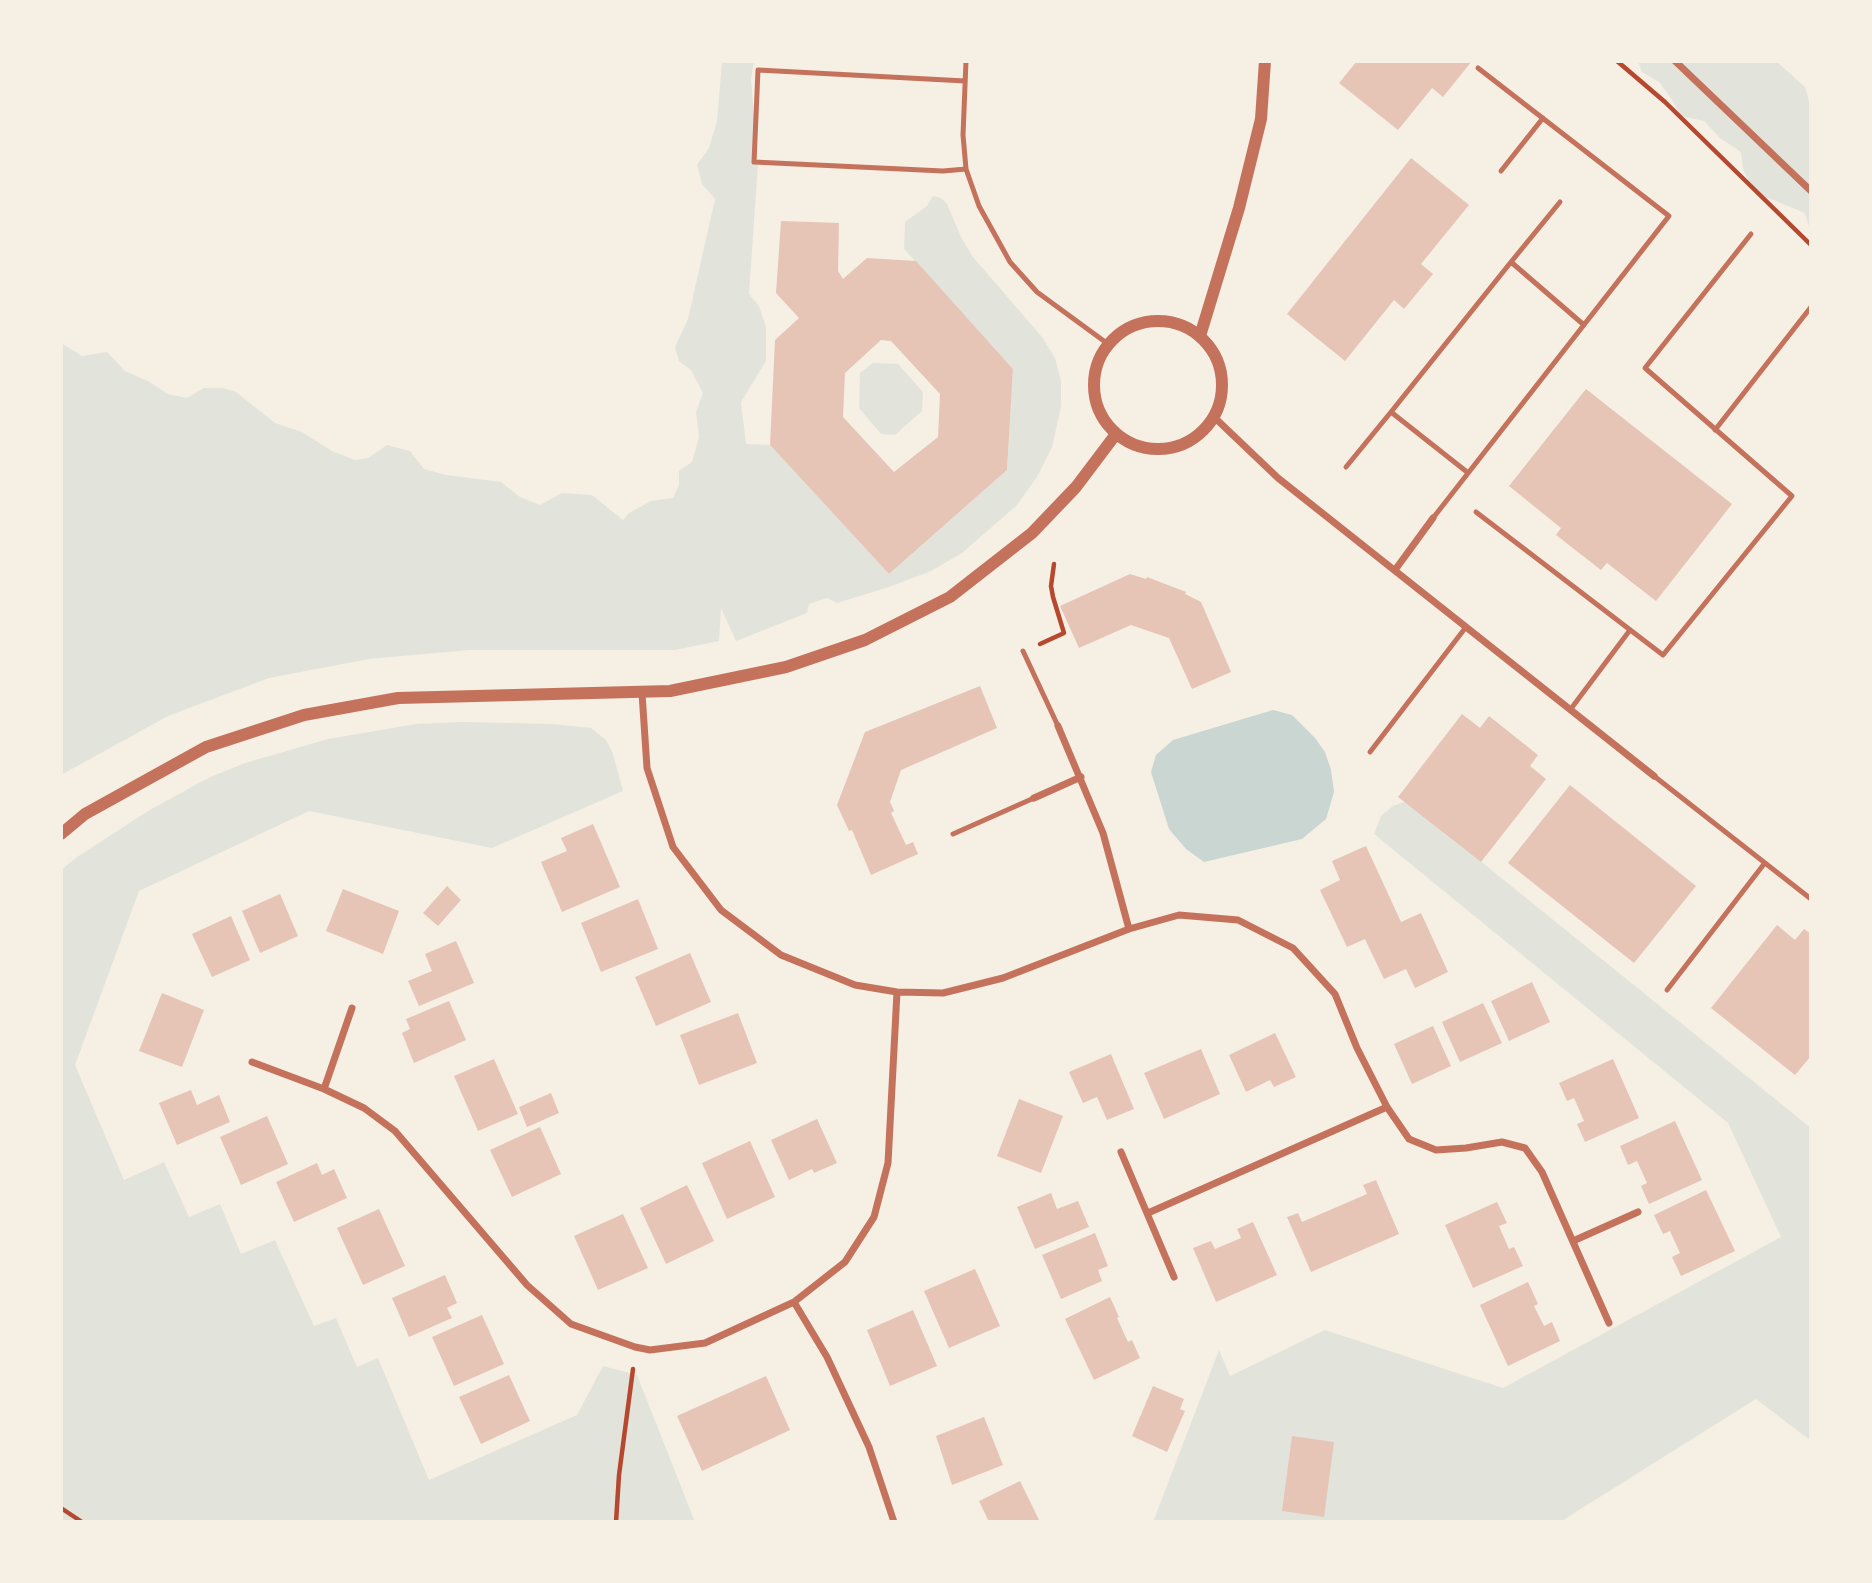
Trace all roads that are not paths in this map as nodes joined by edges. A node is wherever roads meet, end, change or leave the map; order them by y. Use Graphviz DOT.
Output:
graph roads {
  1 [pos="966,61"];
  2 [pos="1265,61"];
  3 [pos="1675,61"];
  4 [pos="1478,68"];
  5 [pos="965,81"];
  6 [pos="1543,118"];
  7 [pos="966,169"];
  8 [pos="1501,172"];
  9 [pos="1811,191"];
  10 [pos="1560,202"];
  11 [pos="1751,234"];
  12 [pos="1511,262"];
  13 [pos="1811,307"];
  14 [pos="1584,325"];
  15 [pos="1200,337"];
  16 [pos="1108,344"];
  17 [pos="1391,412"];
  18 [pos="1214,417"];
  19 [pos="1715,430"];
  20 [pos="1116,434"];
  21 [pos="1346,467"];
  22 [pos="1467,472"];
  23 [pos="1476,512"];
  24 [pos="1433,518"];
  25 [pos="1395,570"];
  26 [pos="1466,627"];
  27 [pos="1630,630"];
  28 [pos="1023,652"];
  29 [pos="642,693"];
  30 [pos="1570,710"];
  31 [pos="1058,726"];
  32 [pos="1370,752"];
  33 [pos="1654,776"];
  34 [pos="1081,777"];
  35 [pos="1034,798"];
  36 [pos="61,834"];
  37 [pos="953,834"];
  38 [pos="1764,864"];
  39 [pos="1811,899"];
  40 [pos="1129,929"];
  41 [pos="1667,990"];
  42 [pos="897,992"];
  43 [pos="352,1008"];
  44 [pos="252,1062"];
  45 [pos="324,1089"];
  46 [pos="1387,1107"];
  47 [pos="1121,1152"];
  48 [pos="1638,1212"];
  49 [pos="1148,1213"];
  50 [pos="1573,1241"];
  51 [pos="1174,1277"];
  52 [pos="794,1302"];
  53 [pos="1608,1323"];
  54 [pos="894,1522"];
  1 -- 5 [label="lane"];
  2 -- 15 [label="street"];
  3 -- 9 [label="street"];
  4 -- 6 [label="lane"];
  5 -- 7 [label="lane"];
  5 -- 7 [label="lane"];
  6 -- 8 [label="lane"];
  6 -- 14 [label="lane"];
  7 -- 16 [label="lane"];
  10 -- 12 [label="lane"];
  11 -- 19 [label="lane"];
  12 -- 14 [label="lane"];
  12 -- 17 [label="lane"];
  13 -- 19 [label="lane"];
  14 -- 22 [label="lane"];
  15 -- 16 [label="street"];
  15 -- 18 [label="street"];
  16 -- 20 [label="street"];
  17 -- 21 [label="lane"];
  17 -- 22 [label="lane"];
  18 -- 20 [label="street"];
  18 -- 25 [label="street"];
  19 -- 27 [label="lane"];
  20 -- 29 [label="street"];
  22 -- 24 [label="lane"];
  23 -- 27 [label="lane"];
  24 -- 25 [label="street"];
  25 -- 26 [label="street"];
  26 -- 30 [label="street"];
  26 -- 32 [label="lane"];
  27 -- 30 [label="lane"];
  28 -- 31 [label="lane"];
  29 -- 36 [label="street"];
  29 -- 42 [label="street"];
  30 -- 33 [label="street"];
  31 -- 34 [label="street"];
  33 -- 38 [label="lane"];
  34 -- 35 [label="street"];
  34 -- 40 [label="street"];
  35 -- 37 [label="lane"];
  38 -- 39 [label="lane"];
  38 -- 41 [label="lane"];
  40 -- 42 [label="street"];
  40 -- 46 [label="street"];
  42 -- 52 [label="street"];
  43 -- 45 [label="street"];
  44 -- 45 [label="street"];
  45 -- 52 [label="street"];
  46 -- 49 [label="street"];
  46 -- 50 [label="street"];
  47 -- 49 [label="street"];
  48 -- 50 [label="street"];
  49 -- 51 [label="street"];
  50 -- 53 [label="street"];
  52 -- 54 [label="street"];
}
